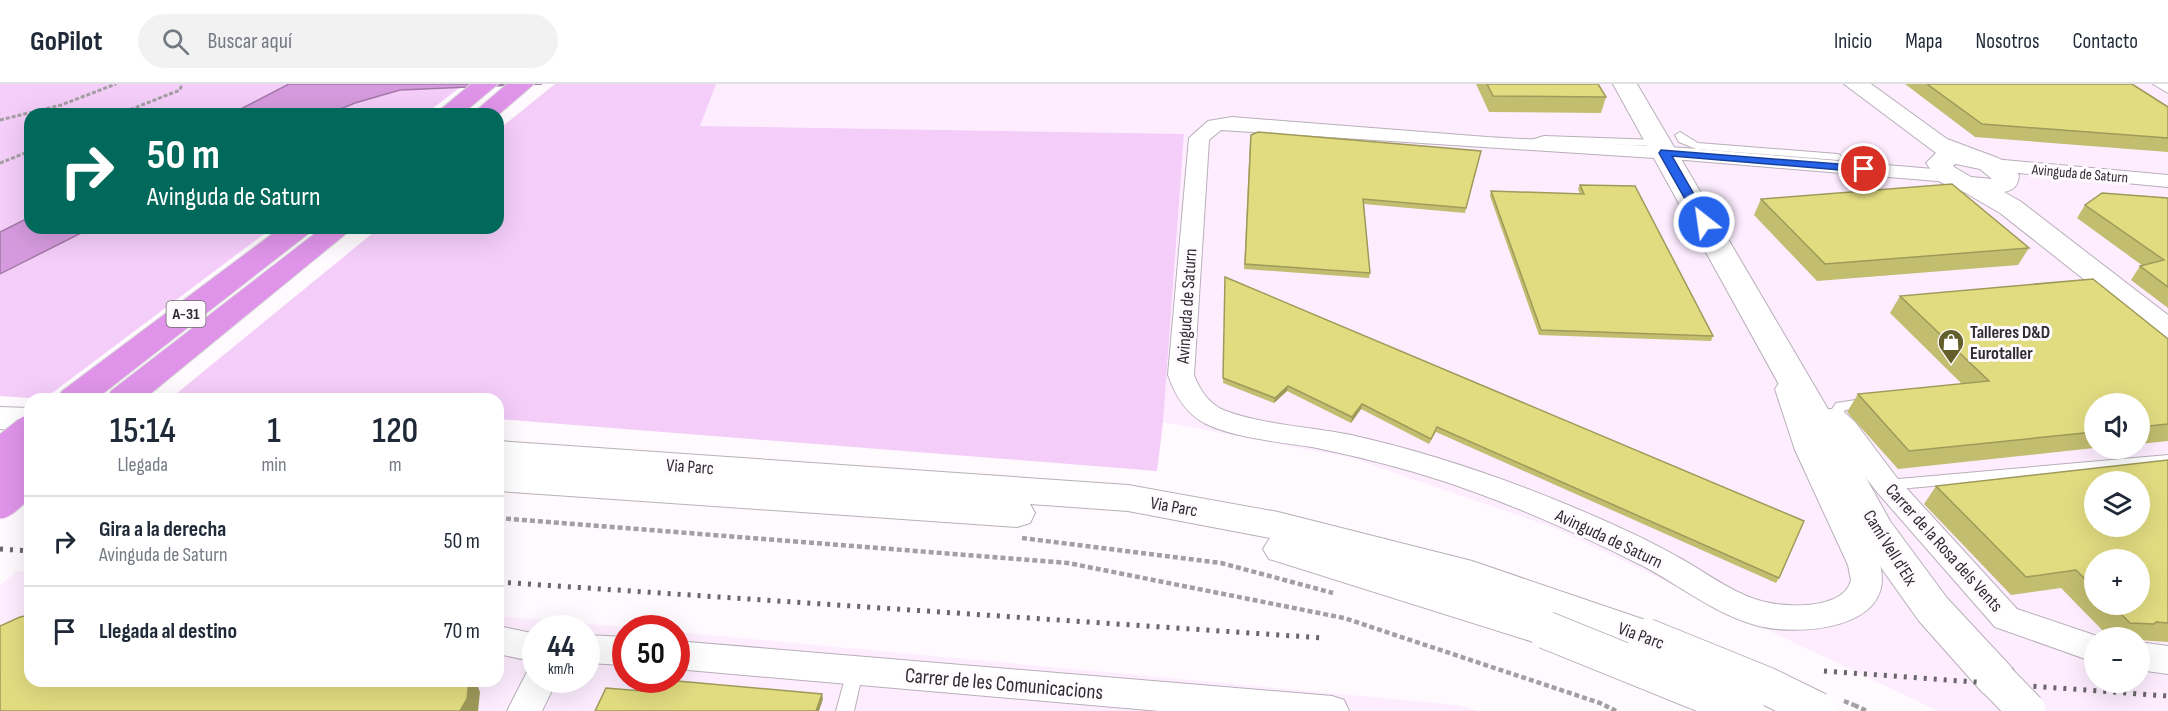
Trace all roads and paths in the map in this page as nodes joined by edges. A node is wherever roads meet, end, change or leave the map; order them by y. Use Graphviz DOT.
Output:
graph roads {
  1 [pos="116,84"];
  2 [pos="182,84"];
  3 [pos="522,84"];
  4 [pos="1615,84"];
  5 [pos="1625,84"];
  6 [pos="1857,84"];
  7 [pos="2163,84"];
  8 [pos="2168,87"];
  9 [pos="488,101"];
  10 [pos="49,108"];
  11 [pos="134,108"];
  12 [pos="460,108"];
  13 [pos="24,114"];
  14 [pos="0,120"];
  15 [pos="1668,144"];
  16 [pos="24,154"];
  17 [pos="1952,163"];
  18 [pos="0,164"];
  19 [pos="2000,172"];
  20 [pos="2168,181"];
  21 [pos="2168,191"];
  22 [pos="290,234"];
  23 [pos="331,234"];
  24 [pos="2119,292"];
  25 [pos="2168,330"];
  26 [pos="2168,345"];
  27 [pos="1784,364"];
  28 [pos="82,393"];
  29 [pos="131,393"];
  30 [pos="1885,401"];
  31 [pos="0,418"];
  32 [pos="1825,418"];
  33 [pos="24,420"];
  34 [pos="24,439"];
  35 [pos="0,444"];
  36 [pos="24,446"];
  37 [pos="504,453"];
  38 [pos="0,458"];
  39 [pos="2168,460"];
  40 [pos="504,478"];
  41 [pos="24,481"];
  42 [pos="1887,485"];
  43 [pos="0,500"];
  44 [pos="504,518"];
  45 [pos="1013,537"];
  46 [pos="1864,593"];
  47 [pos="1336,594"];
  48 [pos="504,641"];
  49 [pos="522,645"];
  50 [pos="2084,645"];
  51 [pos="690,656"];
  52 [pos="2150,658"];
  53 [pos="2168,660"];
  54 [pos="855,671"];
  55 [pos="533,693"];
  56 [pos="1173,705"];
  57 [pos="1836,708"];
  58 [pos="524,711"];
  59 [pos="845,711"];
  60 [pos="1332,711"];
  61 [pos="1616,711"];
  62 [pos="1746,711"];
  63 [pos="1867,711"];
  64 [pos="2027,711"];
  1 -- 10 [label="path"];
  2 -- 11 [label="path"];
  3 -- 9 [label="highway"];
  4 -- 15 [label="street, Camí Vell d'Elx"];
  5 -- 15 [label="main road, Camí Vell d'Elx"];
  6 -- 17 [label="main road"];
  7 -- 8 [label="street"];
  9 -- 12 [label="highway"];
  13 -- 14 [label="path"];
  15 -- 17 [label="street, Avinguda de Saturn"];
  15 -- 27 [label="main road, Camí Vell d'Elx"];
  15 -- 46 [label="street, Avinguda de Saturn"];
  16 -- 18 [label="path"];
  17 -- 19 [label="main road"];
  17 -- 24 [label="main road"];
  19 -- 20 [label="street, Avinguda de Saturn"];
  19 -- 21 [label="street, Avinguda de Saturn"];
  22 -- 28 [label="highway, A-31"];
  23 -- 29 [label="highway, A-31"];
  24 -- 25 [label="main road"];
  24 -- 26 [label="street"];
  27 -- 32 [label="main road, Camí Vell d'Elx"];
  27 -- 46 [label="street, Camí Vell d'Elx"];
  30 -- 32 [label="lane"];
  31 -- 33 [label="main road"];
  32 -- 42 [label="street, Carrer de la Rosa dels Vents"];
  32 -- 64 [label="main road, Camí Vell d'Elx, bridge"];
  34 -- 38 [label="highway, bridge"];
  35 -- 36 [label="main road"];
  37 -- 57 [label="main road, Via Parc, bridge"];
  39 -- 42 [label="lane"];
  40 -- 62 [label="main road, Via Parc, bridge"];
  41 -- 43 [label="highway, bridge"];
  42 -- 50 [label="street, Carrer de la Rosa dels Vents"];
  44 -- 61 [label="path"];
  45 -- 47 [label="path"];
  48 -- 49 [label="street"];
  51 -- 54 [label="street, Carrer de les Comunicacions"];
  52 -- 53 [label="street"];
  54 -- 56 [label="street, Carrer de les Comunicacions"];
  54 -- 59 [label="lane"];
  55 -- 58 [label="street"];
  56 -- 60 [label="street, Carrer de les Comunicacions"];
  57 -- 63 [label="path"];
}
